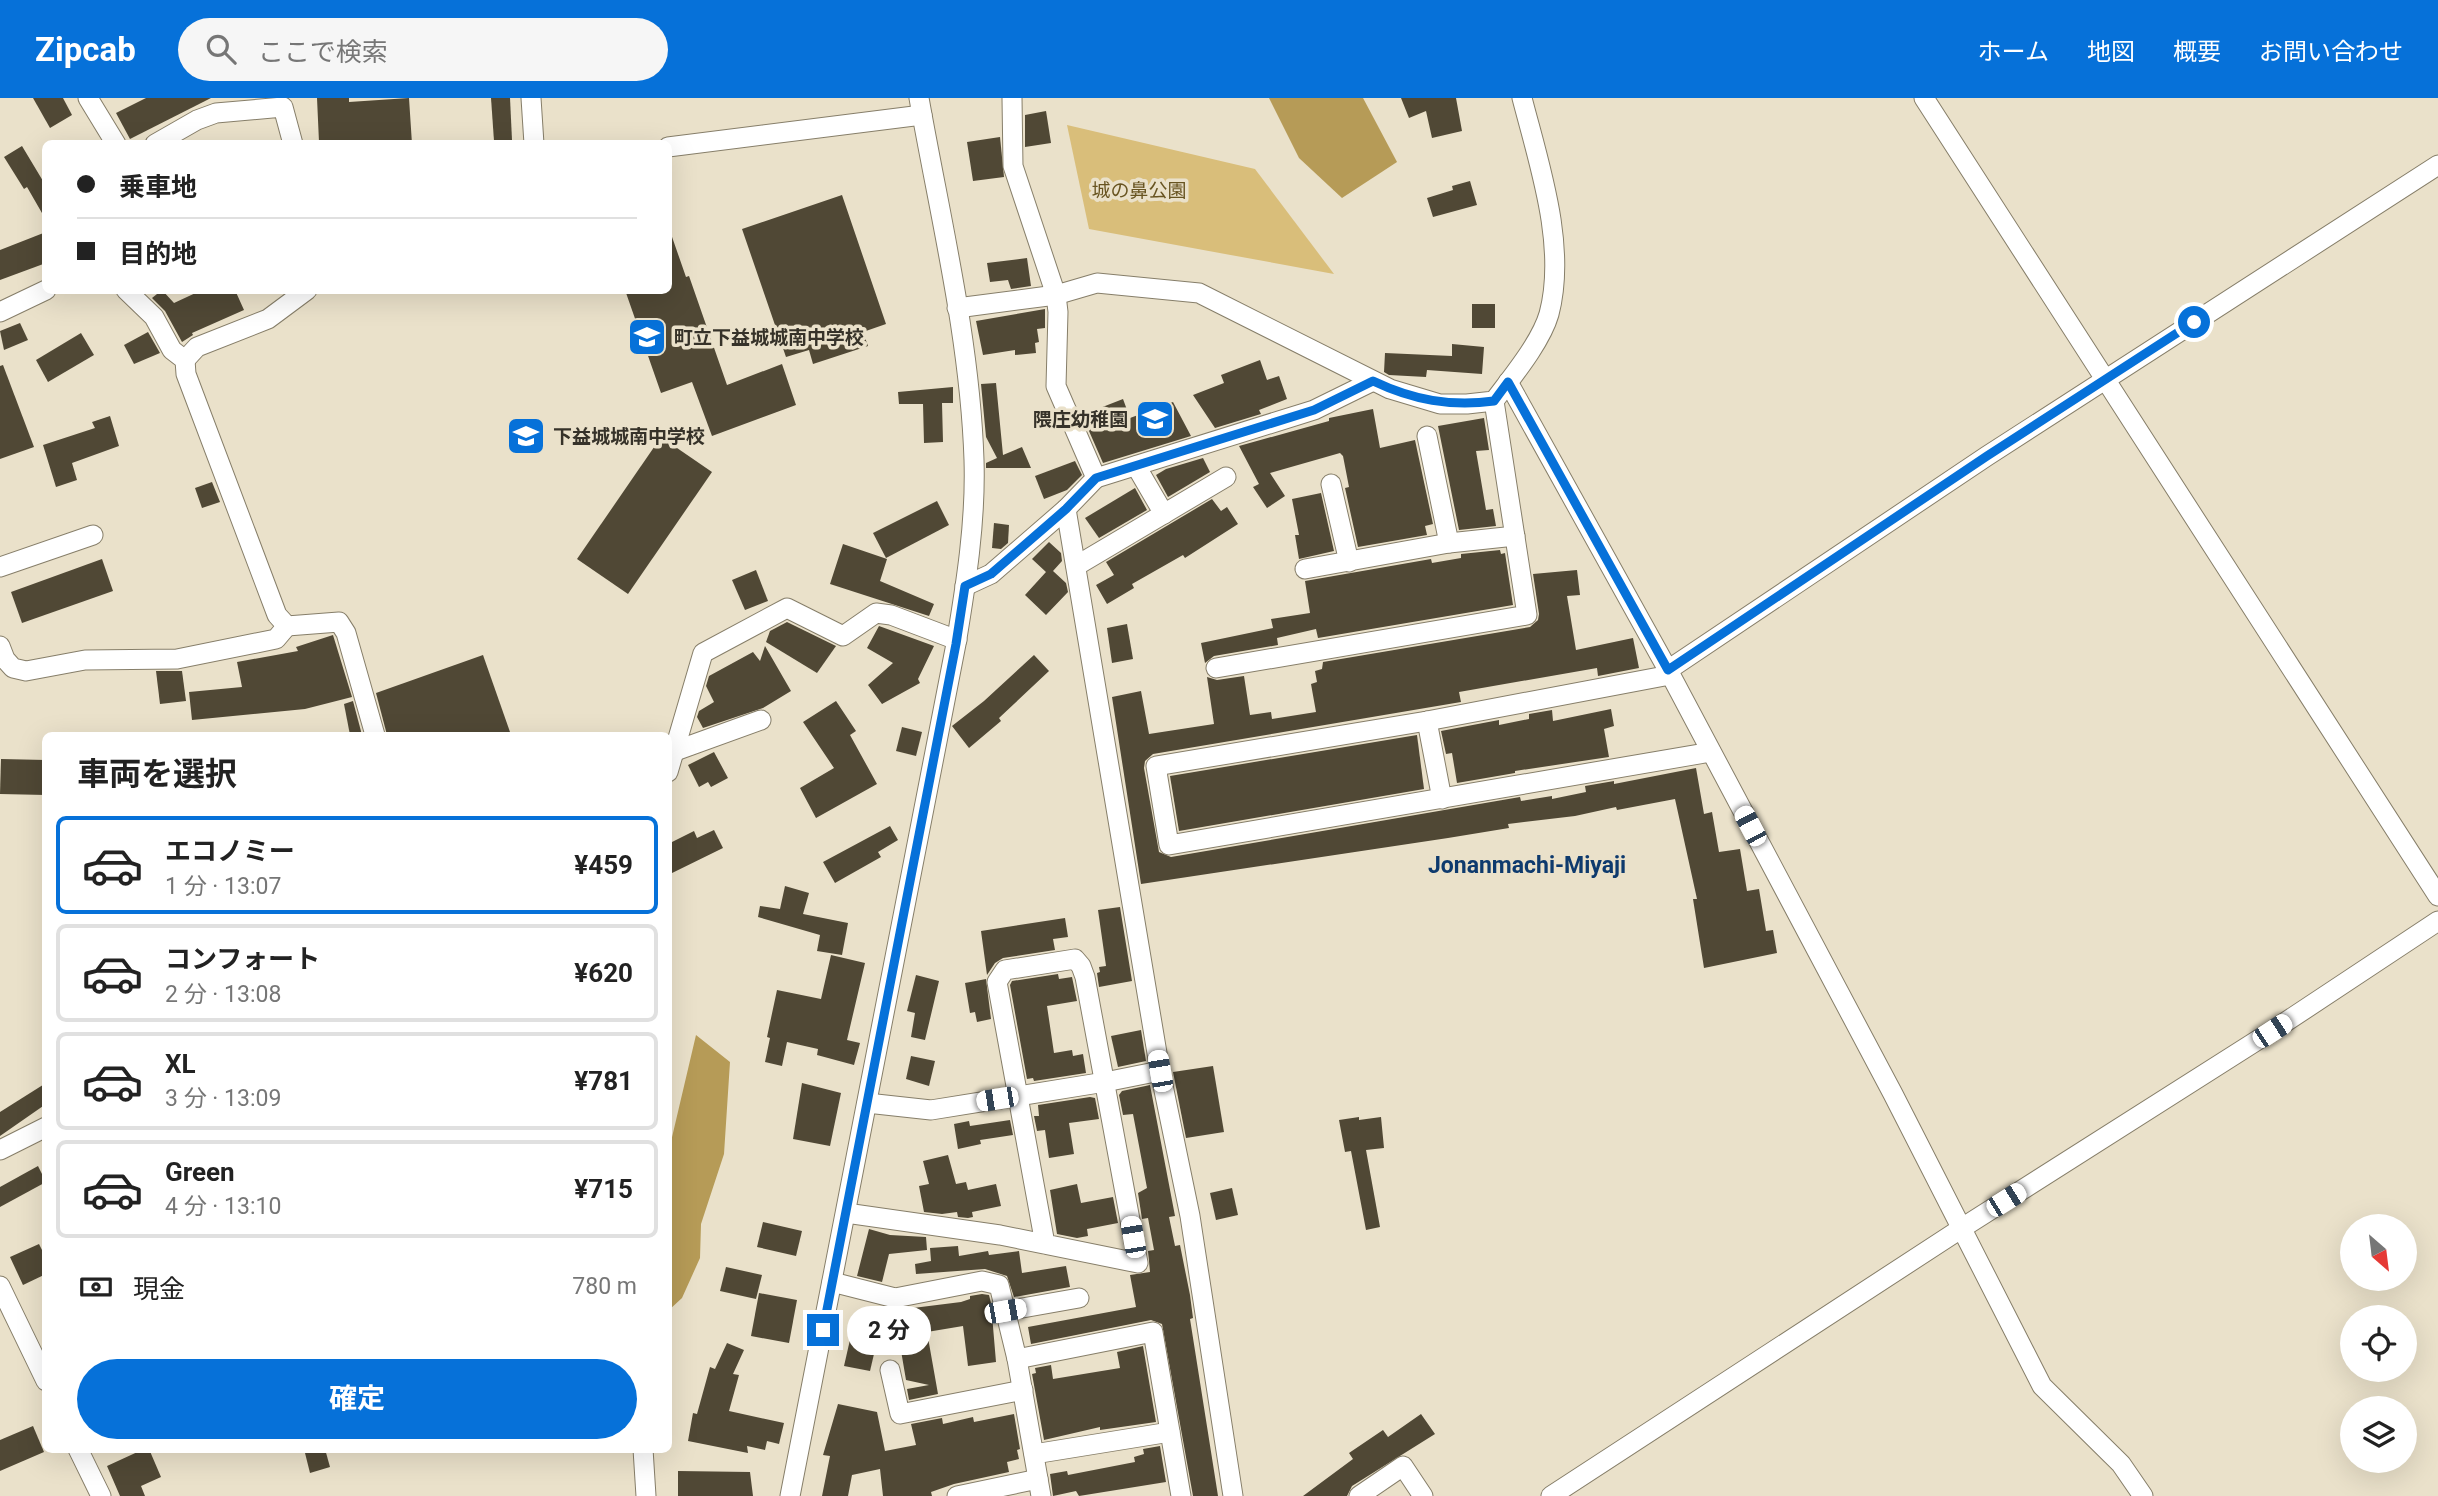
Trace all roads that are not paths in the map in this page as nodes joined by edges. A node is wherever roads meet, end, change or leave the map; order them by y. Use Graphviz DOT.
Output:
graph roads {
  1 [pos="88,98"];
  2 [pos="531,98"];
  3 [pos="1012,98"];
  4 [pos="1522,98"];
  5 [pos="1924,98"];
  6 [pos="282,103"];
  7 [pos="921,106"];
  8 [pos="114,140"];
  9 [pos="163,140"];
  10 [pos="292,140"];
  11 [pos="534,140"];
  12 [pos="672,146"];
  13 [pos="2438,164"];
  14 [pos="42,292"];
  15 [pos="130,294"];
  16 [pos="302,294"];
  17 [pos="1056,295"];
  18 [pos="957,308"];
  19 [pos="0,312"];
  20 [pos="184,360"];
  21 [pos="2106,380"];
  22 [pos="1373,381"];
  23 [pos="1508,382"];
  24 [pos="1494,401"];
  25 [pos="1427,436"];
  26 [pos="1136,466"];
  27 [pos="1226,477"];
  28 [pos="1096,478"];
  29 [pos="1331,484"];
  30 [pos="1066,509"];
  31 [pos="1164,514"];
  32 [pos="93,535"];
  33 [pos="1515,536"];
  34 [pos="1450,543"];
  35 [pos="1349,562"];
  36 [pos="1076,566"];
  37 [pos="0,567"];
  38 [pos="1305,569"];
  39 [pos="965,586"];
  40 [pos="287,626"];
  41 [pos="957,639"];
  42 [pos="0,646"];
  43 [pos="1216,668"];
  44 [pos="1669,672"];
  45 [pos="761,720"];
  46 [pos="1427,721"];
  47 [pos="374,732"];
  48 [pos="675,751"];
  49 [pos="1711,752"];
  50 [pos="672,760"];
  51 [pos="1442,799"];
  52 [pos="2438,896"];
  53 [pos="2438,921"];
  54 [pos="1160,1071"];
  55 [pos="1105,1082"];
  56 [pos="1019,1095"];
  57 [pos="867,1104"];
  58 [pos="42,1129"];
  59 [pos="0,1150"];
  60 [pos="846,1213"];
  61 [pos="1962,1228"];
  62 [pos="1045,1244"];
  63 [pos="832,1282"];
  64 [pos="0,1286"];
  65 [pos="1080,1298"];
  66 [pos="1005,1311"];
  67 [pos="1017,1359"];
  68 [pos="890,1370"];
  69 [pos="42,1373"];
  70 [pos="1023,1390"];
  71 [pos="1170,1432"];
  72 [pos="80,1453"];
  73 [pos="643,1453"];
  74 [pos="1034,1454"];
  75 [pos="1040,1488"];
  76 [pos="100,1496"];
  77 [pos="646,1496"];
  78 [pos="790,1496"];
  79 [pos="957,1496"];
  80 [pos="1181,1496"];
  81 [pos="1233,1496"];
  82 [pos="1359,1496"];
  83 [pos="1423,1496"];
  84 [pos="1551,1496"];
  85 [pos="2143,1496"];
  1 -- 8 [label="street"];
  2 -- 11 [label="street"];
  3 -- 17 [label="street"];
  4 -- 23 [label="street"];
  5 -- 21 [label="street"];
  6 -- 9 [label="street"];
  6 -- 10 [label="street"];
  7 -- 12 [label="street"];
  7 -- 18 [label="street"];
  13 -- 21 [label="street"];
  14 -- 19 [label="street"];
  15 -- 20 [label="street"];
  16 -- 20 [label="street"];
  17 -- 18 [label="street"];
  17 -- 22 [label="street"];
  17 -- 28 [label="street"];
  18 -- 39 [label="street"];
  20 -- 40 [label="street"];
  21 -- 44 [label="street"];
  21 -- 52 [label="street"];
  22 -- 24 [label="street"];
  22 -- 26 [label="street"];
  23 -- 24 [label="street"];
  23 -- 44 [label="street"];
  24 -- 33 [label="street"];
  25 -- 34 [label="street"];
  26 -- 28 [label="street"];
  26 -- 31 [label="street"];
  27 -- 31 [label="street"];
  28 -- 30 [label="street"];
  29 -- 35 [label="street"];
  30 -- 36 [label="street"];
  30 -- 39 [label="street"];
  31 -- 36 [label="street"];
  32 -- 37 [label="street"];
  33 -- 34 [label="street"];
  33 -- 43 [label="street"];
  34 -- 35 [label="street"];
  35 -- 38 [label="street"];
  36 -- 54 [label="street"];
  39 -- 41 [label="street"];
  40 -- 42 [label="street"];
  40 -- 47 [label="street"];
  41 -- 48 [label="street"];
  41 -- 57 [label="street"];
  44 -- 46 [label="street"];
  44 -- 49 [label="street"];
  45 -- 48 [label="street"];
  46 -- 51 [label="street"];
  46 -- 51 [label="street"];
  48 -- 50 [label="street"];
  49 -- 51 [label="street"];
  49 -- 61 [label="street"];
  53 -- 61 [label="street"];
  54 -- 55 [label="street"];
  54 -- 81 [label="street"];
  55 -- 56 [label="street"];
  55 -- 56 [label="street"];
  55 -- 62 [label="street"];
  56 -- 57 [label="street"];
  56 -- 62 [label="street"];
  57 -- 60 [label="street"];
  58 -- 59 [label="street"];
  60 -- 62 [label="street"];
  60 -- 63 [label="street"];
  61 -- 84 [label="street"];
  61 -- 85 [label="street"];
  63 -- 66 [label="street"];
  63 -- 78 [label="street"];
  64 -- 69 [label="street"];
  65 -- 66 [label="street"];
  66 -- 67 [label="street"];
  67 -- 70 [label="street"];
  67 -- 71 [label="street"];
  68 -- 70 [label="street"];
  70 -- 74 [label="street"];
  71 -- 74 [label="street"];
  71 -- 80 [label="street"];
  72 -- 76 [label="street"];
  73 -- 77 [label="street"];
  74 -- 75 [label="street"];
  75 -- 79 [label="street"];
  82 -- 83 [label="street"];
}
